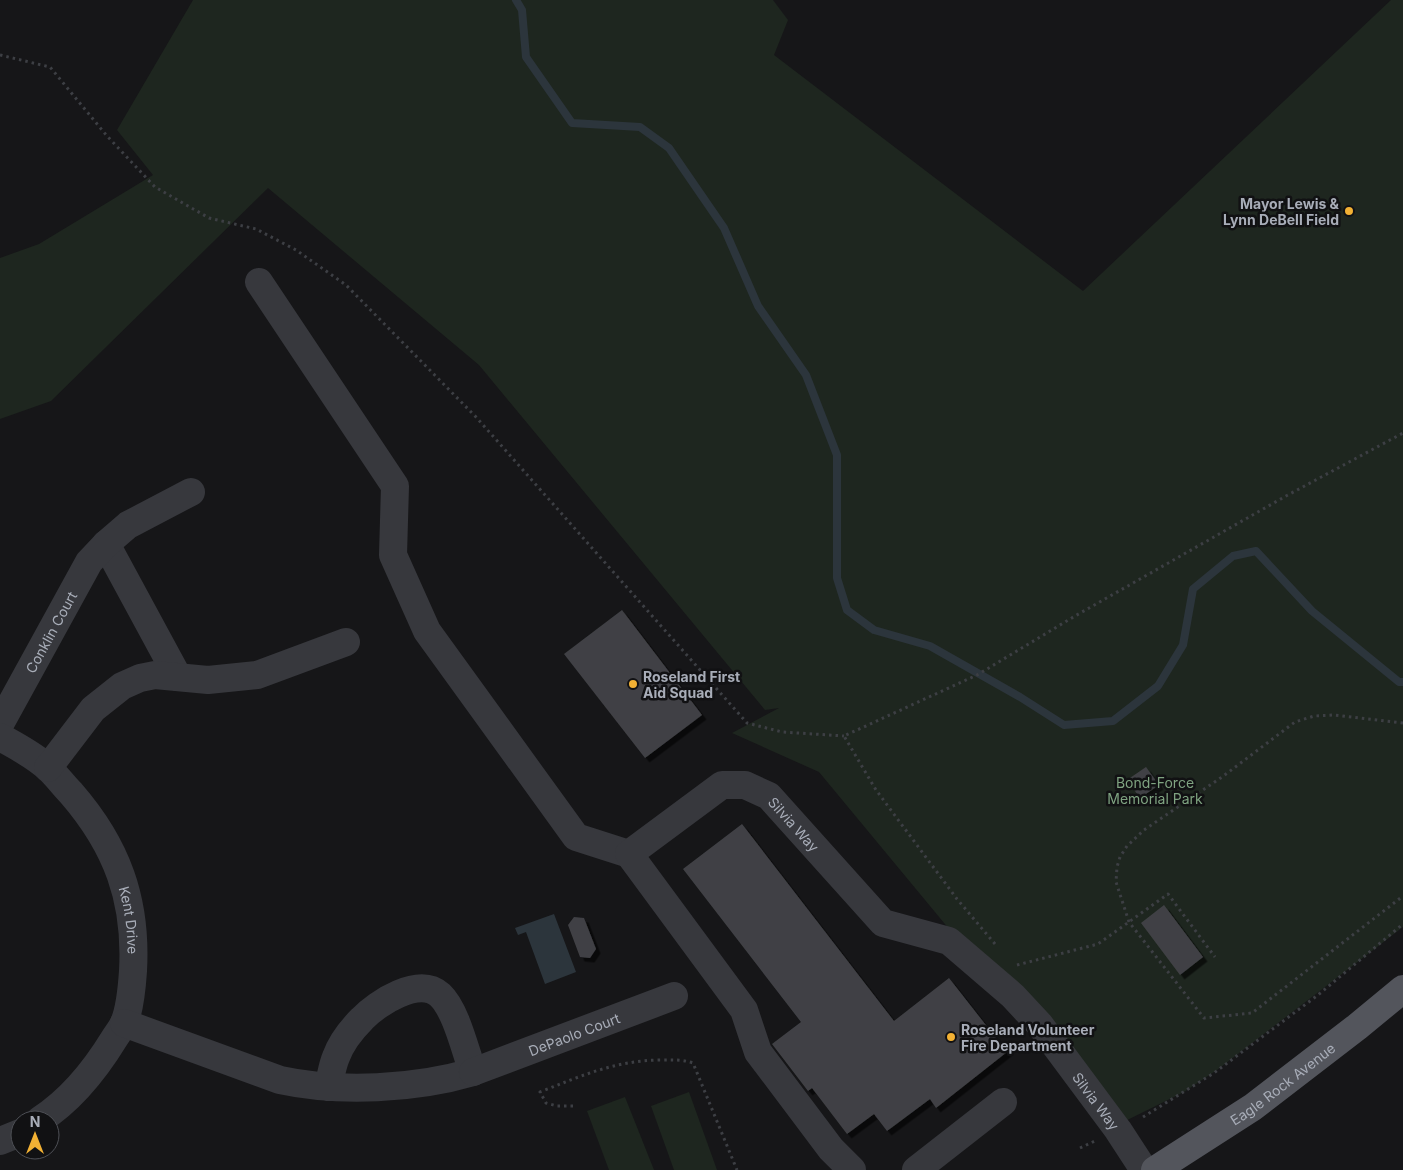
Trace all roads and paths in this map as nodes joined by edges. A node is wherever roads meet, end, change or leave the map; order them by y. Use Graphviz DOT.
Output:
graph roads {
  1 [pos="0,55"];
  2 [pos="259,282"];
  3 [pos="1403,433"];
  4 [pos="191,492"];
  5 [pos="106,544"];
  6 [pos="346,642"];
  7 [pos="178,677"];
  8 [pos="1403,723"];
  9 [pos="0,724"];
  10 [pos="844,736"];
  11 [pos="0,737"];
  12 [pos="48,768"];
  13 [pos="628,854"];
  14 [pos="1403,896"];
  15 [pos="1129,922"];
  16 [pos="1403,924"];
  17 [pos="1001,951"];
  18 [pos="1215,957"];
  19 [pos="1014,966"];
  20 [pos="1403,989"];
  21 [pos="674,996"];
  22 [pos="124,1023"];
  23 [pos="472,1072"];
  24 [pos="328,1087"];
  25 [pos="1003,1102"];
  26 [pos="573,1106"];
  27 [pos="54,1110"];
  28 [pos="1143,1117"];
  29 [pos="1096,1140"];
  30 [pos="1080,1148"];
  31 [pos="737,1170"];
  32 [pos="852,1170"];
  33 [pos="916,1170"];
  34 [pos="1144,1170"];
  35 [pos="1155,1170"];
  1 -- 10 [label="path"];
  2 -- 13 [label="street"];
  3 -- 10 [label="path"];
  4 -- 5 [label="street, Conklin Court"];
  5 -- 7 [label="street"];
  5 -- 9 [label="street, Conklin Court"];
  6 -- 7 [label="street"];
  7 -- 12 [label="street"];
  8 -- 15 [label="path"];
  10 -- 17 [label="path"];
  11 -- 12 [label="street, Kent Drive"];
  12 -- 22 [label="street, Kent Drive"];
  13 -- 32 [label="street"];
  13 -- 34 [label="street, Silvia Way"];
  14 -- 15 [label="path"];
  15 -- 18 [label="path"];
  15 -- 19 [label="path"];
  16 -- 28 [label="path"];
  20 -- 35 [label="main road, Eagle Rock Avenue"];
  21 -- 23 [label="street, DePaolo Court"];
  22 -- 24 [label="street, DePaolo Court"];
  22 -- 27 [label="street, Kent Drive"];
  23 -- 24 [label="street, DePaolo Court"];
  23 -- 24 [label="street"];
  25 -- 33 [label="street"];
  26 -- 31 [label="path"];
  29 -- 30 [label="path"];
}
